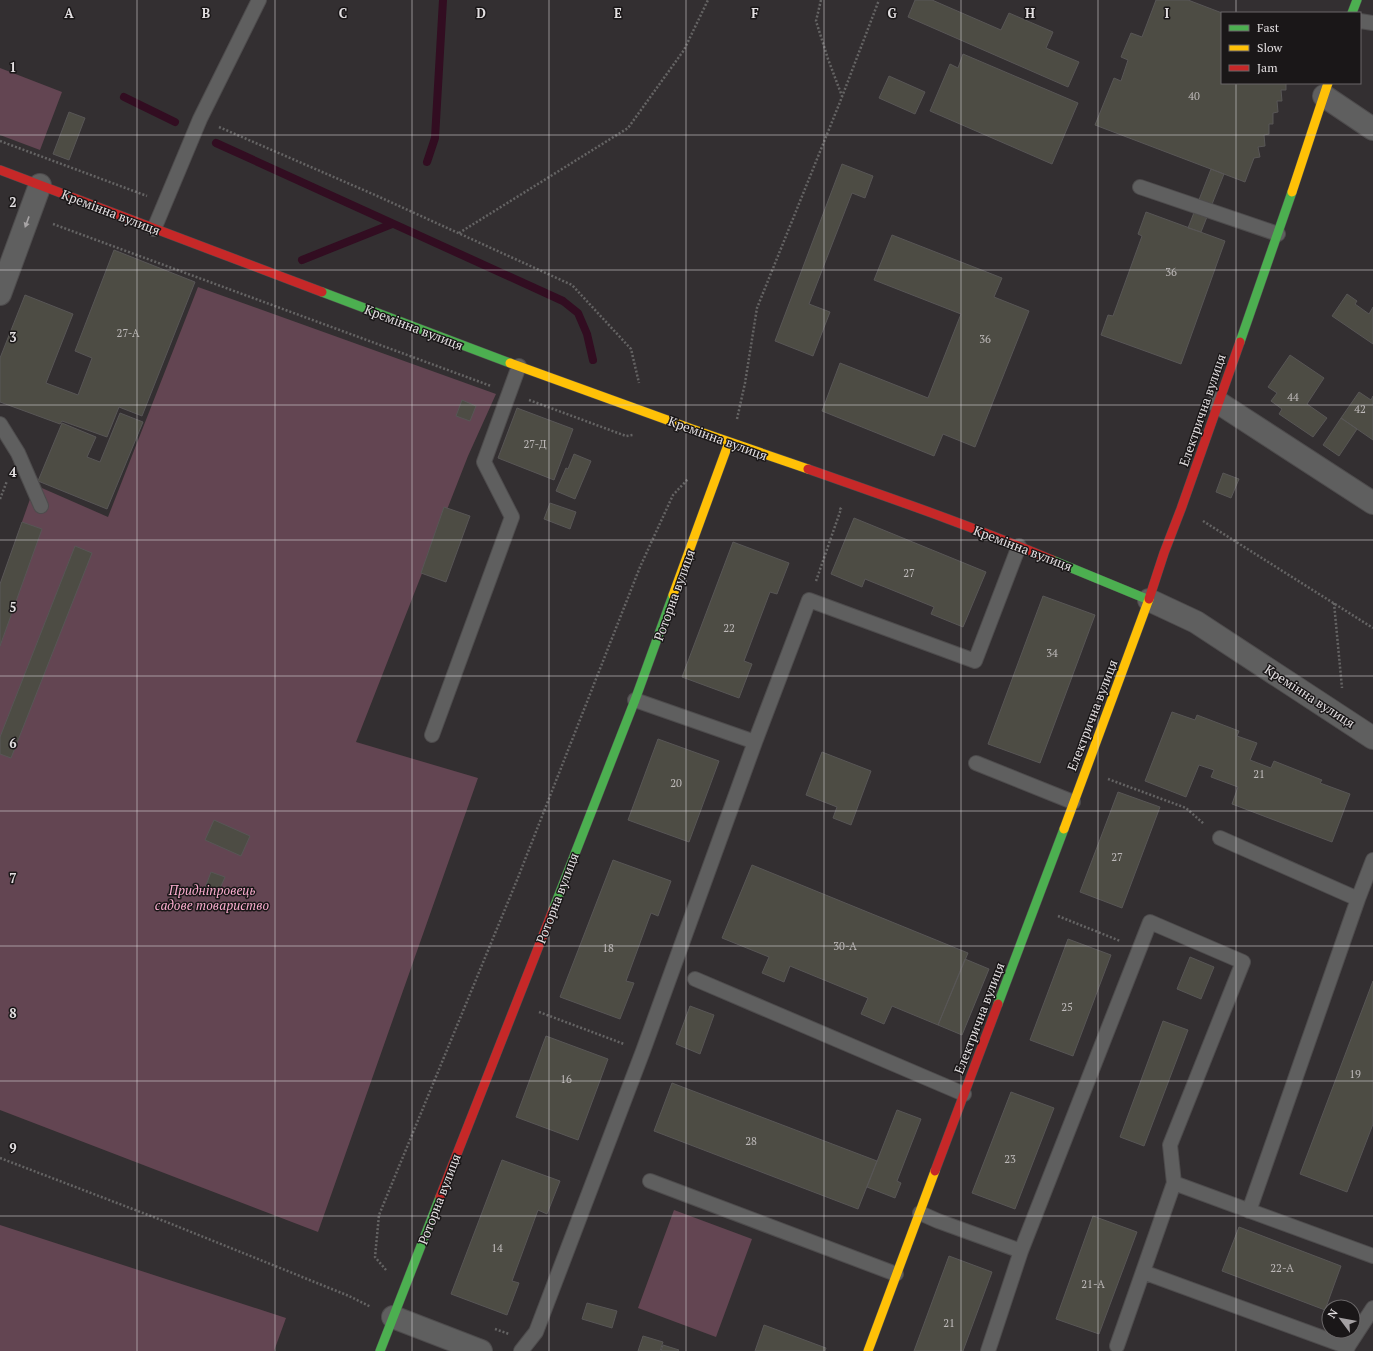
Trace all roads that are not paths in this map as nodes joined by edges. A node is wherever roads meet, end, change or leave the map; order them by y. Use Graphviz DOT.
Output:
graph roads {
  1 [pos="259,0"];
  2 [pos="1357,0"];
  3 [pos="1352,12"];
  4 [pos="1361,21"];
  5 [pos="1373,23"];
  6 [pos="1326,90"];
  7 [pos="1373,129"];
  8 [pos="0,170"];
  9 [pos="40,185"];
  10 [pos="1140,187"];
  11 [pos="154,229"];
  12 [pos="1278,234"];
  13 [pos="0,294"];
  14 [pos="519,366"];
  15 [pos="1219,403"];
  16 [pos="0,424"];
  17 [pos="729,442"];
  18 [pos="1373,503"];
  19 [pos="40,506"];
  20 [pos="1019,546"];
  21 [pos="1149,600"];
  22 [pos="635,700"];
  23 [pos="432,735"];
  24 [pos="1373,738"];
  25 [pos="755,742"];
  26 [pos="976,763"];
  27 [pos="1073,802"];
  28 [pos="1220,838"];
  29 [pos="1373,860"];
  30 [pos="1358,899"];
  31 [pos="695,979"];
  32 [pos="964,1094"];
  33 [pos="650,1181"];
  34 [pos="1174,1183"];
  35 [pos="1250,1211"];
  36 [pos="920,1213"];
  37 [pos="1021,1250"];
  38 [pos="1373,1256"];
  39 [pos="1143,1272"];
  40 [pos="896,1274"];
  41 [pos="1373,1308"];
  42 [pos="393,1317"];
  43 [pos="1117,1346"];
  44 [pos="1347,1349"];
  45 [pos="380,1351"];
  46 [pos="481,1351"];
  47 [pos="521,1351"];
  48 [pos="868,1351"];
  49 [pos="988,1351"];
  1 -- 11 [label="lane"];
  2 -- 3 [label="street"];
  4 -- 5 [label="lane"];
  6 -- 7 [label="street"];
  6 -- 12 [label="street, Електрична вулиця"];
  8 -- 9 [label="street, Кремінна вулиця"];
  9 -- 11 [label="street, Кремінна вулиця"];
  9 -- 13 [label="street, one-way"];
  10 -- 12 [label="lane"];
  11 -- 14 [label="street, Кремінна вулиця"];
  12 -- 15 [label="street, Електрична вулиця"];
  14 -- 17 [label="street, Кремінна вулиця"];
  14 -- 23 [label="lane"];
  15 -- 18 [label="street"];
  15 -- 21 [label="street, Електрична вулиця"];
  16 -- 19 [label="lane"];
  17 -- 20 [label="street, Кремінна вулиця"];
  17 -- 22 [label="street, Роторна вулиця"];
  20 -- 21 [label="street, Кремінна вулиця"];
  20 -- 25 [label="lane"];
  21 -- 24 [label="street, Кремінна вулиця"];
  21 -- 27 [label="street, Електрична вулиця"];
  22 -- 25 [label="lane"];
  22 -- 42 [label="street, Роторна вулиця"];
  25 -- 47 [label="lane"];
  26 -- 27 [label="lane"];
  27 -- 32 [label="street, Електрична вулиця"];
  28 -- 30 [label="lane"];
  29 -- 30 [label="lane"];
  30 -- 35 [label="lane"];
  31 -- 32 [label="lane"];
  32 -- 36 [label="street, Електрична вулиця"];
  33 -- 40 [label="lane"];
  34 -- 35 [label="lane"];
  34 -- 37 [label="lane"];
  34 -- 39 [label="lane"];
  35 -- 38 [label="lane"];
  36 -- 37 [label="lane"];
  36 -- 40 [label="street, Електрична вулиця"];
  37 -- 49 [label="lane"];
  39 -- 43 [label="lane"];
  39 -- 44 [label="lane"];
  40 -- 48 [label="street, Електрична вулиця"];
  41 -- 44 [label="lane"];
  42 -- 45 [label="street, Роторна вулиця"];
  42 -- 46 [label="street"];
}
